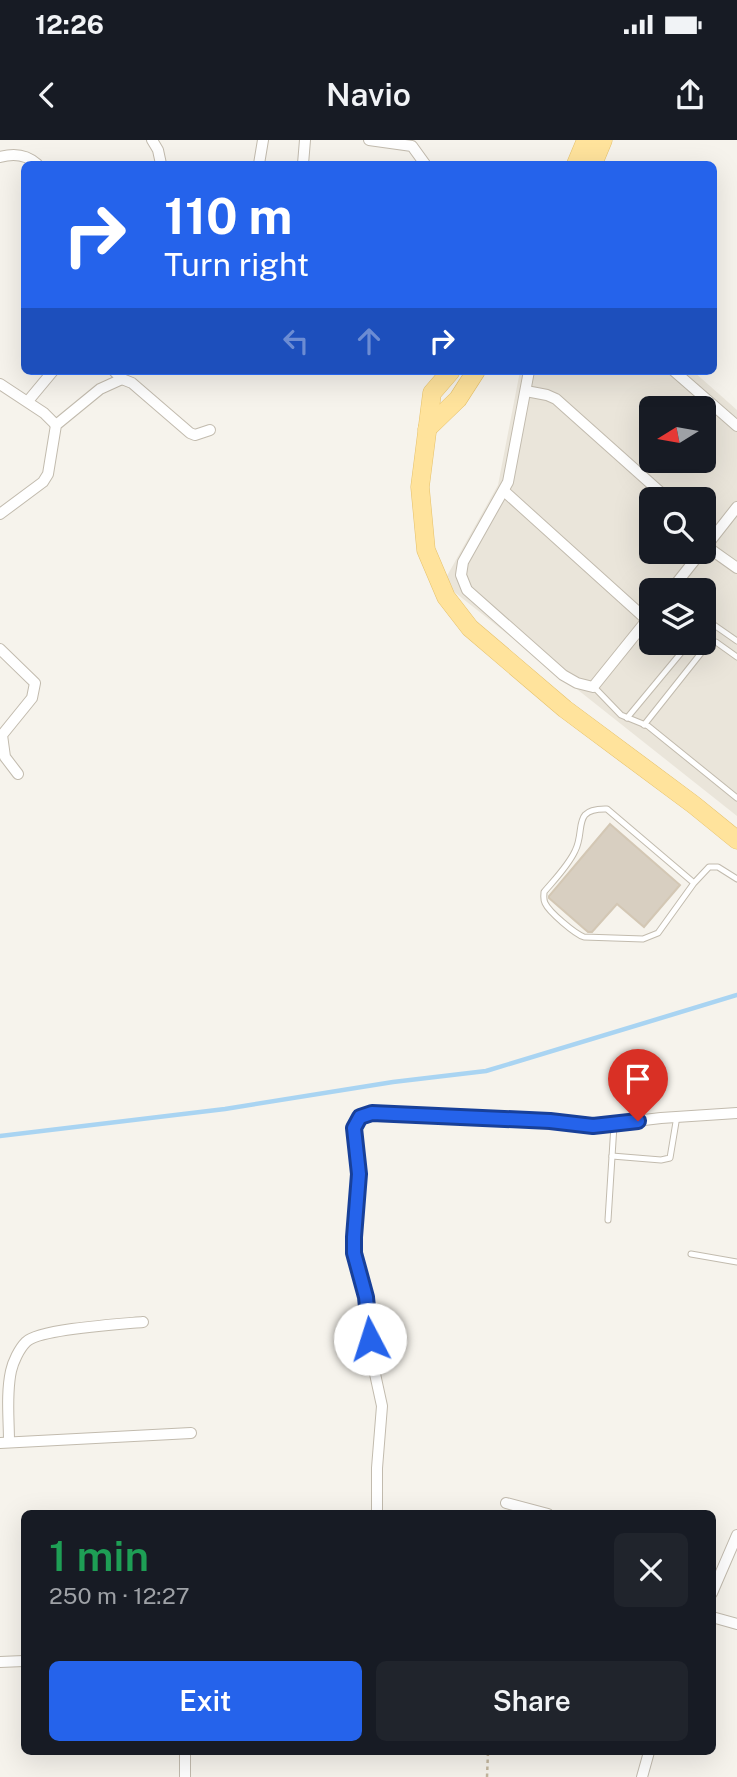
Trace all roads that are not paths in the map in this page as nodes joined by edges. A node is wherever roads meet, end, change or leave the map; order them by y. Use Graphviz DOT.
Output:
graph roads {
  1 [pos="152,140"];
  2 [pos="263,140"];
  3 [pos="305,140"];
  4 [pos="369,140"];
  5 [pos="586,140"];
  6 [pos="603,140"];
  7 [pos="0,157"];
  8 [pos="32,161"];
  9 [pos="160,161"];
  10 [pos="260,161"];
  11 [pos="303,161"];
  12 [pos="423,161"];
  13 [pos="577,161"];
  14 [pos="594,161"];
  15 [pos="50,375"];
  16 [pos="118,375"];
  17 [pos="448,375"];
  18 [pos="474,375"];
  19 [pos="528,375"];
  20 [pos="679,375"];
  21 [pos="0,384"];
  22 [pos="526,391"];
  23 [pos="28,401"];
  24 [pos="56,425"];
  25 [pos="737,426"];
  26 [pos="427,429"];
  27 [pos="210,430"];
  28 [pos="655,487"];
  29 [pos="504,491"];
  30 [pos="737,507"];
  31 [pos="0,513"];
  32 [pos="716,531"];
  33 [pos="716,552"];
  34 [pos="737,568"];
  35 [pos="639,608"];
  36 [pos="716,628"];
  37 [pos="639,630"];
  38 [pos="737,640"];
  39 [pos="0,649"];
  40 [pos="679,655"];
  41 [pos="737,657"];
  42 [pos="593,687"];
  43 [pos="627,718"];
  44 [pos="644,725"];
  45 [pos="18,774"];
  46 [pos="737,798"];
  47 [pos="737,840"];
  48 [pos="737,878"];
  49 [pos="694,883"];
  50 [pos="737,1113"];
  51 [pos="677,1116"];
  52 [pos="614,1125"];
  53 [pos="612,1156"];
  54 [pos="608,1220"];
  55 [pos="691,1254"];
  56 [pos="737,1262"];
  57 [pos="144,1322"];
  58 [pos="191,1433"];
  59 [pos="5,1443"];
  60 [pos="506,1503"];
  61 [pos="377,1510"];
  62 [pos="533,1510"];
  63 [pos="737,1535"];
  64 [pos="716,1584"];
  65 [pos="716,1618"];
  66 [pos="737,1624"];
  67 [pos="21,1661"];
  68 [pos="0,1662"];
  69 [pos="185,1755"];
  70 [pos="648,1755"];
  71 [pos="185,1777"];
  72 [pos="642,1777"];
  1 -- 9 [label="street"];
  2 -- 10 [label="street"];
  3 -- 11 [label="street"];
  4 -- 12 [label="street"];
  5 -- 13 [label="main road"];
  6 -- 14 [label="main road"];
  7 -- 8 [label="street"];
  15 -- 23 [label="street"];
  16 -- 24 [label="street"];
  16 -- 27 [label="street"];
  17 -- 26 [label="main road"];
  18 -- 26 [label="main road"];
  19 -- 22 [label="street"];
  20 -- 25 [label="street"];
  21 -- 23 [label="street"];
  22 -- 28 [label="street"];
  22 -- 29 [label="street"];
  23 -- 24 [label="street"];
  24 -- 31 [label="street"];
  26 -- 47 [label="main road"];
  29 -- 35 [label="street"];
  29 -- 42 [label="street"];
  30 -- 32 [label="street"];
  33 -- 34 [label="street"];
  36 -- 38 [label="lane"];
  37 -- 42 [label="street"];
  39 -- 45 [label="street"];
  40 -- 43 [label="lane"];
  41 -- 44 [label="lane"];
  42 -- 43 [label="lane"];
  43 -- 44 [label="lane"];
  44 -- 46 [label="lane"];
  48 -- 49 [label="lane"];
  49 -- 49 [label="lane"];
  50 -- 51 [label="street"];
  51 -- 52 [label="street"];
  51 -- 53 [label="lane"];
  52 -- 53 [label="lane"];
  52 -- 61 [label="street"];
  53 -- 54 [label="lane"];
  55 -- 56 [label="lane"];
  57 -- 59 [label="street"];
  58 -- 59 [label="street"];
  60 -- 62 [label="street"];
  63 -- 64 [label="street"];
  65 -- 66 [label="street"];
  67 -- 68 [label="street"];
  69 -- 71 [label="street"];
  70 -- 72 [label="street"];
}
